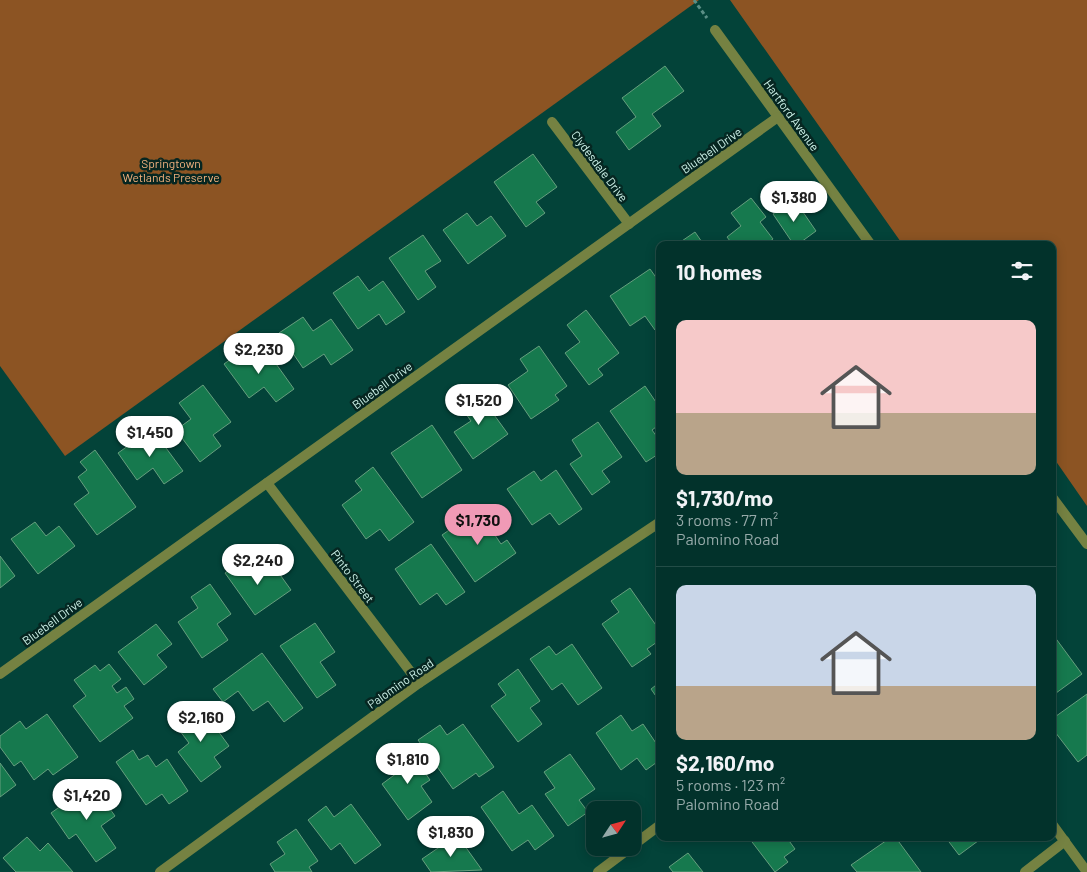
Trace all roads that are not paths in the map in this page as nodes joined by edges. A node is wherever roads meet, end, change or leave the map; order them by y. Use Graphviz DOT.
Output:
graph roads {
  1 [pos="715,30"];
  2 [pos="778,118"];
  3 [pos="552,122"];
  4 [pos="629,224"];
  5 [pos="867,241"];
  6 [pos="267,483"];
  7 [pos="1056,502"];
  8 [pos="656,525"];
  9 [pos="1087,544"];
  10 [pos="0,674"];
  11 [pos="419,683"];
  12 [pos="656,828"];
  13 [pos="1056,830"];
  14 [pos="641,839"];
  15 [pos="1065,842"];
  16 [pos="619,856"];
  17 [pos="160,872"];
  18 [pos="598,872"];
  19 [pos="1024,872"];
  20 [pos="1087,872"];
  1 -- 2 [label="street, Hartford Avenue"];
  2 -- 4 [label="street, Bluebell Drive"];
  2 -- 5 [label="street, Hartford Avenue"];
  3 -- 4 [label="street, Clydesdale Drive"];
  4 -- 6 [label="street, Bluebell Drive"];
  6 -- 10 [label="street, Bluebell Drive"];
  6 -- 11 [label="street, Pinto Street"];
  7 -- 9 [label="street"];
  8 -- 11 [label="street, Palomino Road"];
  11 -- 17 [label="street, Palomino Road"];
  12 -- 14 [label="street"];
  13 -- 15 [label="street"];
  15 -- 19 [label="street"];
  15 -- 20 [label="street"];
  16 -- 18 [label="street"];
}
